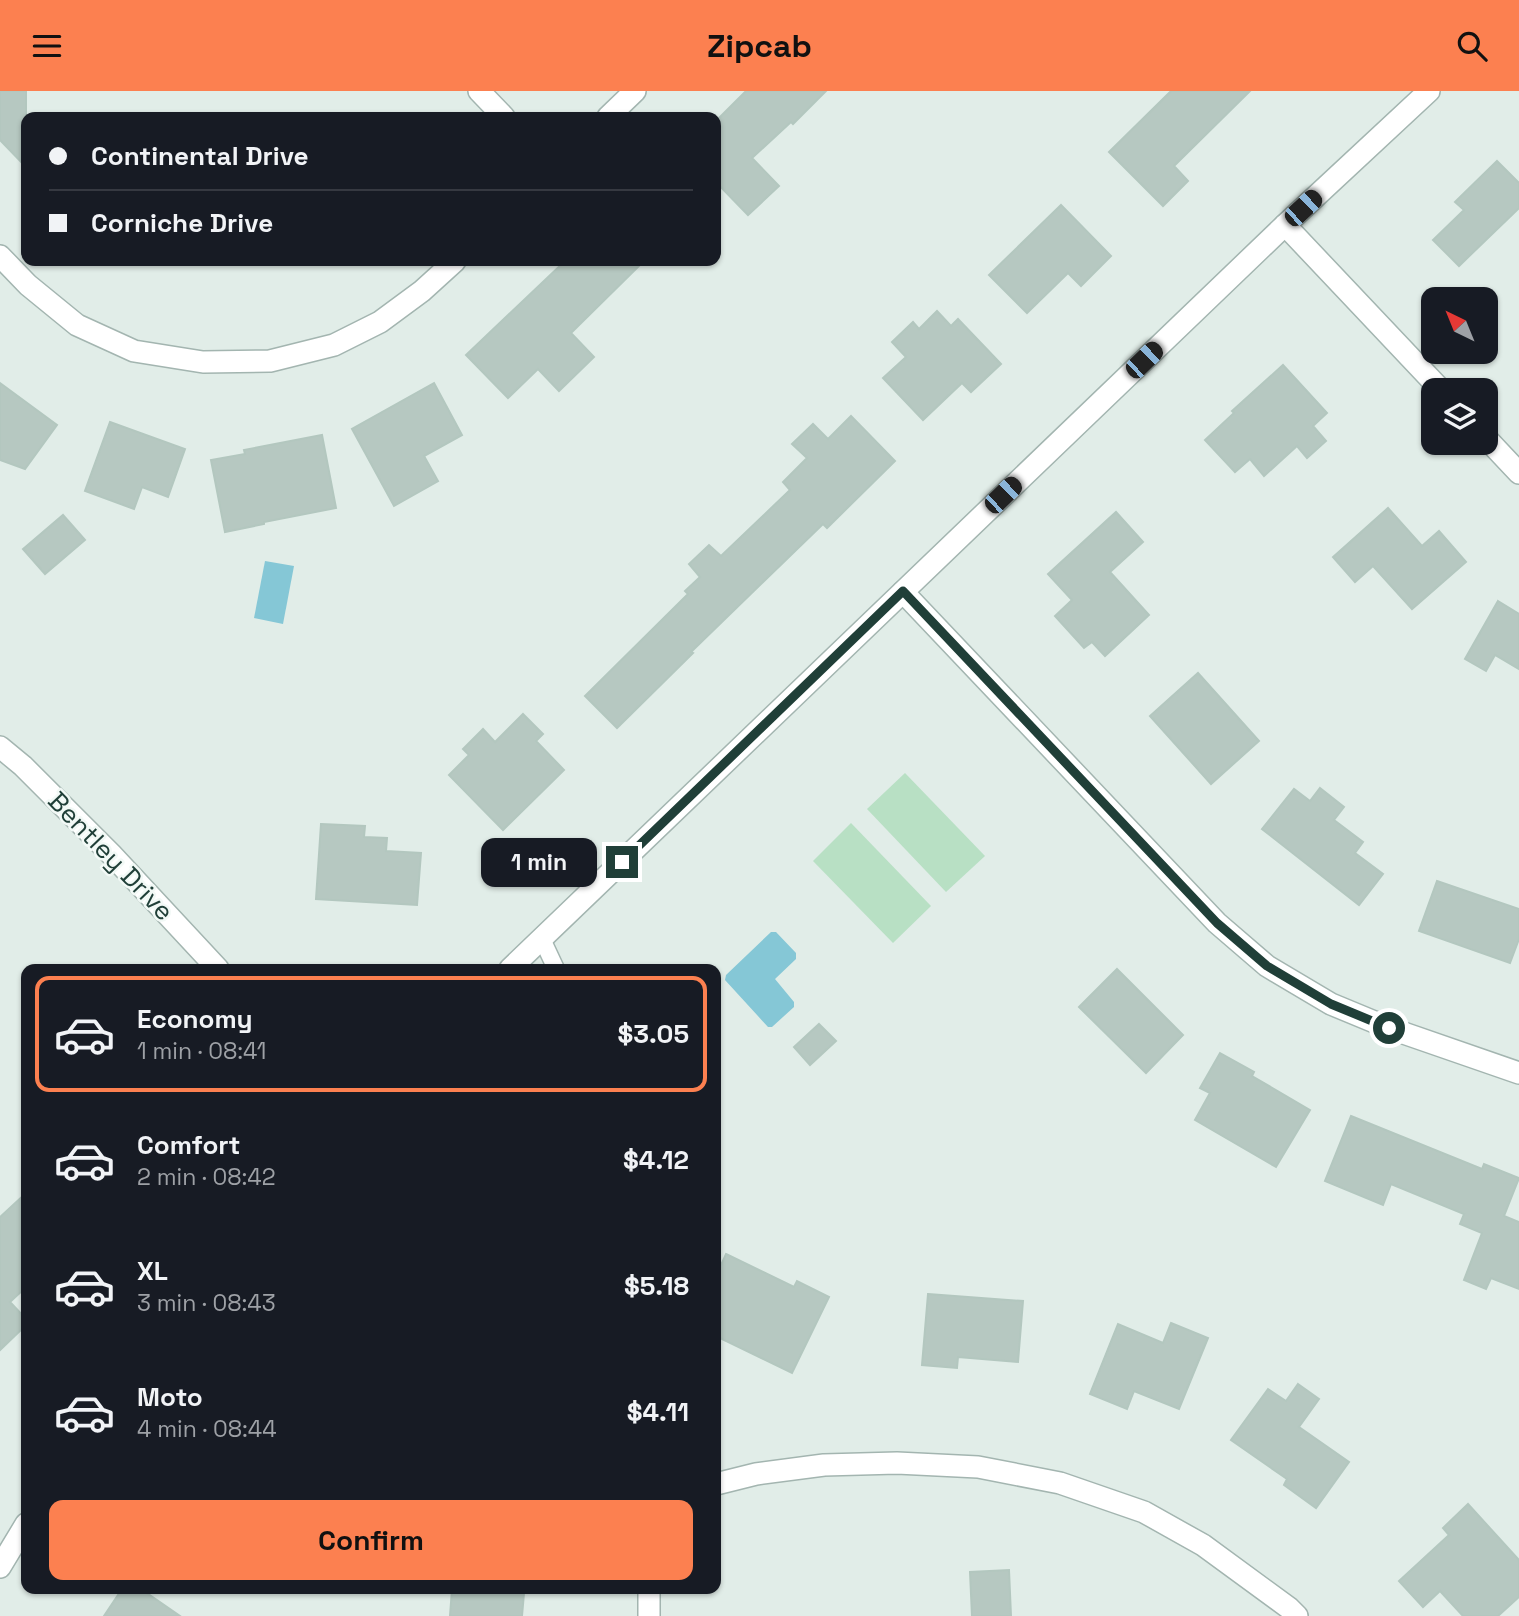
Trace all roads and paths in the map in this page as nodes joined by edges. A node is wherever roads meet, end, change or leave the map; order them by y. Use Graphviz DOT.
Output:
graph roads {
  1 [pos="479,91"];
  2 [pos="635,91"];
  3 [pos="1429,91"];
  4 [pos="499,112"];
  5 [pos="613,112"];
  6 [pos="1285,225"];
  7 [pos="0,255"];
  8 [pos="450,266"];
  9 [pos="1430,378"];
  10 [pos="1498,451"];
  11 [pos="1519,473"];
  12 [pos="903,591"];
  13 [pos="0,747"];
  14 [pos="542,939"];
  15 [pos="213,964"];
  16 [pos="515,964"];
  17 [pos="554,964"];
  18 [pos="1519,1073"];
  19 [pos="721,1483"];
  20 [pos="21,1532"];
  21 [pos="0,1567"];
  22 [pos="649,1594"];
  23 [pos="649,1616"];
  24 [pos="1297,1616"];
  1 -- 4 [label="street"];
  2 -- 5 [label="street"];
  3 -- 6 [label="street"];
  6 -- 9 [label="street"];
  6 -- 12 [label="street"];
  7 -- 8 [label="street"];
  10 -- 11 [label="street"];
  12 -- 14 [label="street"];
  12 -- 18 [label="street"];
  13 -- 15 [label="street, Bentley Drive"];
  14 -- 16 [label="street"];
  14 -- 17 [label="lane"];
  19 -- 24 [label="street"];
  20 -- 21 [label="street"];
  22 -- 23 [label="street"];
}
